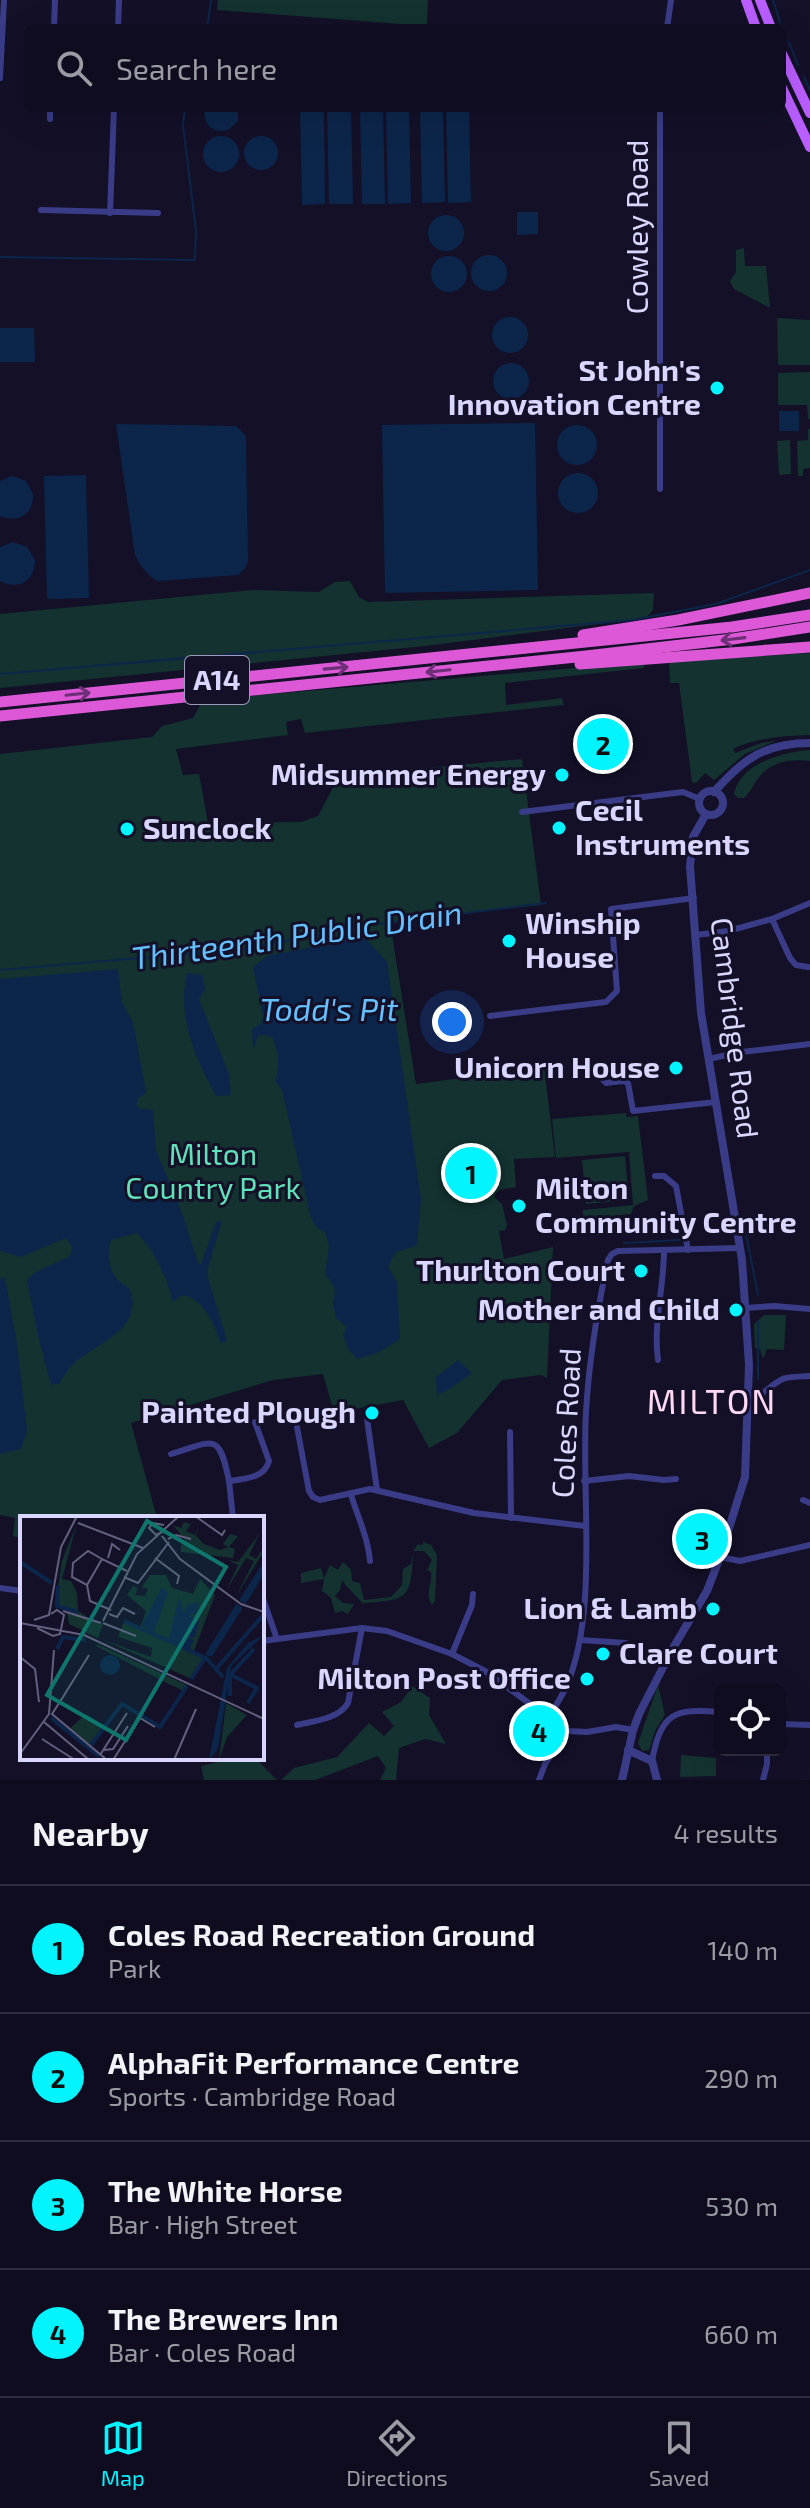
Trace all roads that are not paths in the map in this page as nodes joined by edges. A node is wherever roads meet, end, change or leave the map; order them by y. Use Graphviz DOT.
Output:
graph roads {
  1 [pos="4,0"];
  2 [pos="55,0"];
  3 [pos="119,0"];
  4 [pos="671,0"];
  5 [pos="746,0"];
  6 [pos="760,0"];
  7 [pos="54,24"];
  8 [pos="118,24"];
  9 [pos="668,24"];
  10 [pos="755,24"];
  11 [pos="769,24"];
  12 [pos="786,62"];
  13 [pos="0,78"];
  14 [pos="786,97"];
  15 [pos="786,109"];
  16 [pos="50,112"];
  17 [pos="114,112"];
  18 [pos="660,112"];
  19 [pos="810,113"];
  20 [pos="50,119"];
  21 [pos="810,148"];
  22 [pos="41,210"];
  23 [pos="110,213"];
  24 [pos="158,213"];
  25 [pos="660,489"];
  26 [pos="810,593"];
  27 [pos="810,615"];
  28 [pos="810,627"];
  29 [pos="556,645"];
  30 [pos="810,647"];
  31 [pos="516,663"];
  32 [pos="0,702"];
  33 [pos="0,716"];
  34 [pos="810,743"];
  35 [pos="714,792"];
  36 [pos="700,799"];
  37 [pos="522,812"];
  38 [pos="706,814"];
  39 [pos="694,898"];
  40 [pos="810,903"];
  41 [pos="772,919"];
  42 [pos="696,935"];
  43 [pos="808,967"];
  44 [pos="490,1016"];
  45 [pos="810,1044"];
  46 [pos="708,1059"];
  47 [pos="601,1065"];
  48 [pos="716,1102"];
  49 [pos="655,1176"];
  50 [pos="740,1248"];
  51 [pos="688,1250"];
  52 [pos="664,1251"];
  53 [pos="745,1308"];
  54 [pos="810,1309"];
  55 [pos="658,1360"];
  56 [pos="810,1376"];
  57 [pos="749,1394"];
  58 [pos="367,1419"];
  59 [pos="255,1422"];
  60 [pos="297,1427"];
  61 [pos="510,1432"];
  62 [pos="171,1454"];
  63 [pos="676,1479"];
  64 [pos="229,1481"];
  65 [pos="584,1481"];
  66 [pos="377,1490"];
  67 [pos="351,1495"];
  68 [pos="233,1516"];
  69 [pos="511,1518"];
  70 [pos="585,1526"];
  71 [pos="810,1545"];
  72 [pos="720,1557"];
  73 [pos="370,1561"];
  74 [pos="0,1588"];
  75 [pos="20,1591"];
  76 [pos="473,1594"];
  77 [pos="264,1602"];
  78 [pos="362,1628"];
  79 [pos="277,1639"];
  80 [pos="580,1640"];
  81 [pos="264,1641"];
  82 [pos="626,1643"];
  83 [pos="452,1654"];
  84 [pos="714,1712"];
  85 [pos="548,1719"];
  86 [pos="786,1724"];
  87 [pos="297,1725"];
  88 [pos="810,1725"];
  89 [pos="633,1730"];
  90 [pos="567,1731"];
  91 [pos="628,1750"];
  92 [pos="767,1756"];
  93 [pos="652,1761"];
  94 [pos="539,1780"];
  95 [pos="622,1780"];
  96 [pos="657,1780"];
  97 [pos="763,1780"];
  1 -- 13 [label="street"];
  2 -- 7 [label="street"];
  3 -- 8 [label="street"];
  4 -- 9 [label="street"];
  5 -- 10 [label="main road"];
  6 -- 11 [label="main road"];
  12 -- 19 [label="main road"];
  14 -- 21 [label="main road"];
  15 -- 21 [label="main road"];
  16 -- 20 [label="street"];
  17 -- 23 [label="street"];
  18 -- 25 [label="street, Cowley Road"];
  22 -- 23 [label="street"];
  23 -- 24 [label="street"];
  26 -- 29 [label="highway, A14"];
  27 -- 29 [label="highway, A14"];
  28 -- 31 [label="highway, A14, one-way"];
  32 -- 29 [label="highway, A14, one-way"];
  30 -- 31 [label="highway, A14"];
  31 -- 33 [label="highway, A14, one-way"];
  34 -- 35 [label="street"];
  35 -- 36 [label="street"];
  35 -- 38 [label="street"];
  36 -- 37 [label="street"];
  36 -- 38 [label="street"];
  38 -- 39 [label="street, Cambridge Road"];
  39 -- 42 [label="street, Cambridge Road"];
  39 -- 44 [label="street"];
  40 -- 41 [label="street"];
  41 -- 42 [label="street"];
  41 -- 43 [label="street"];
  42 -- 46 [label="street, Cambridge Road"];
  45 -- 46 [label="street"];
  46 -- 48 [label="street, Cambridge Road"];
  47 -- 48 [label="street"];
  48 -- 50 [label="street, Cambridge Road"];
  49 -- 51 [label="street"];
  50 -- 51 [label="street, Coles Road"];
  50 -- 53 [label="street, Cambridge Road"];
  51 -- 52 [label="street, Coles Road"];
  52 -- 55 [label="street"];
  52 -- 65 [label="street, Coles Road"];
  53 -- 54 [label="street"];
  53 -- 57 [label="street, Cambridge Road"];
  56 -- 57 [label="street"];
  57 -- 72 [label="street, Cambridge Road"];
  58 -- 66 [label="street"];
  59 -- 64 [label="street"];
  60 -- 67 [label="street"];
  61 -- 69 [label="street"];
  62 -- 64 [label="street"];
  63 -- 65 [label="street"];
  64 -- 68 [label="street"];
  65 -- 70 [label="street, Coles Road"];
  66 -- 67 [label="street"];
  66 -- 69 [label="street"];
  67 -- 73 [label="street"];
  69 -- 70 [label="street"];
  70 -- 80 [label="street, Coles Road"];
  71 -- 72 [label="street"];
  72 -- 89 [label="street, Cambridge Road"];
  74 -- 75 [label="street"];
  76 -- 83 [label="street"];
  77 -- 79 [label="street"];
  78 -- 79 [label="street"];
  78 -- 83 [label="street"];
  78 -- 87 [label="street"];
  79 -- 81 [label="street"];
  80 -- 82 [label="street"];
  80 -- 85 [label="street, Coles Road"];
  83 -- 85 [label="street"];
  84 -- 93 [label="street"];
  85 -- 90 [label="street"];
  86 -- 88 [label="street"];
  89 -- 90 [label="street"];
  89 -- 91 [label="street, Cambridge Road"];
  90 -- 94 [label="street"];
  91 -- 93 [label="street"];
  91 -- 95 [label="street, Cambridge Road"];
  92 -- 97 [label="street"];
  93 -- 96 [label="street"];
}
